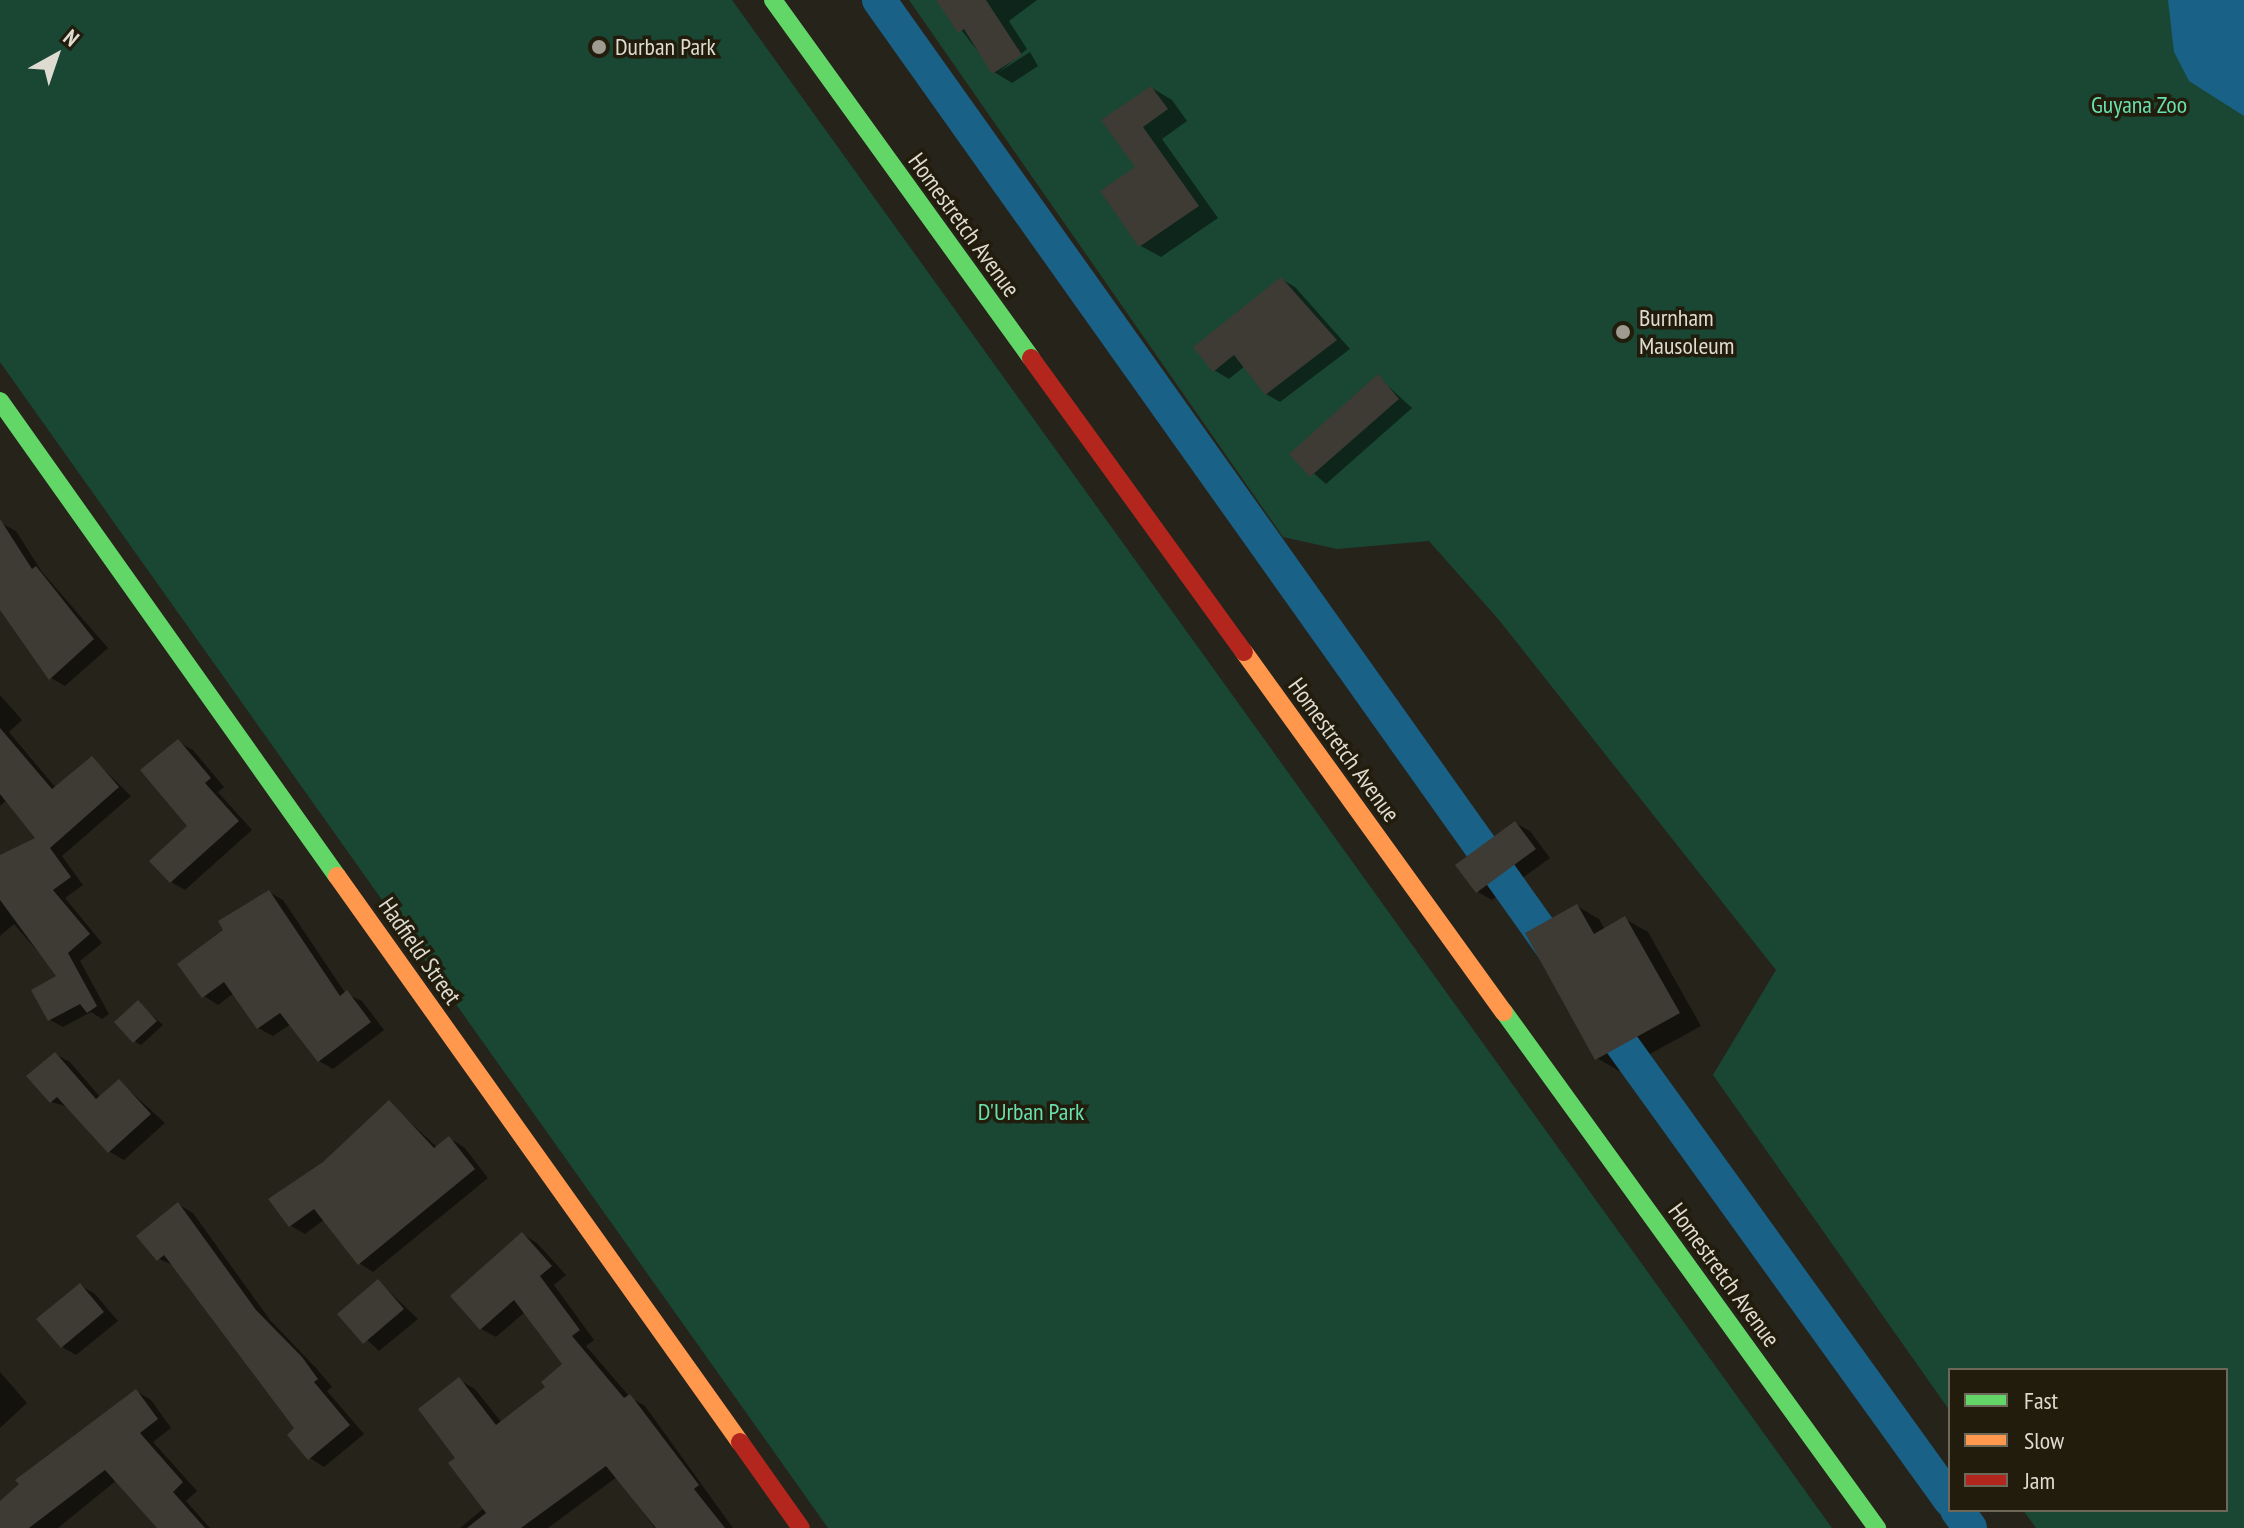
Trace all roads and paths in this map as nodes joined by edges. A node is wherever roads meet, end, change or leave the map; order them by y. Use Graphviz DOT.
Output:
graph roads {
  1 [pos="773,0"];
  2 [pos="0,401"];
  3 [pos="801,1528"];
  4 [pos="1877,1528"];
  1 -- 4 [label="main road, Homestretch Avenue"];
  2 -- 3 [label="main road, Hadfield Street"];
}
